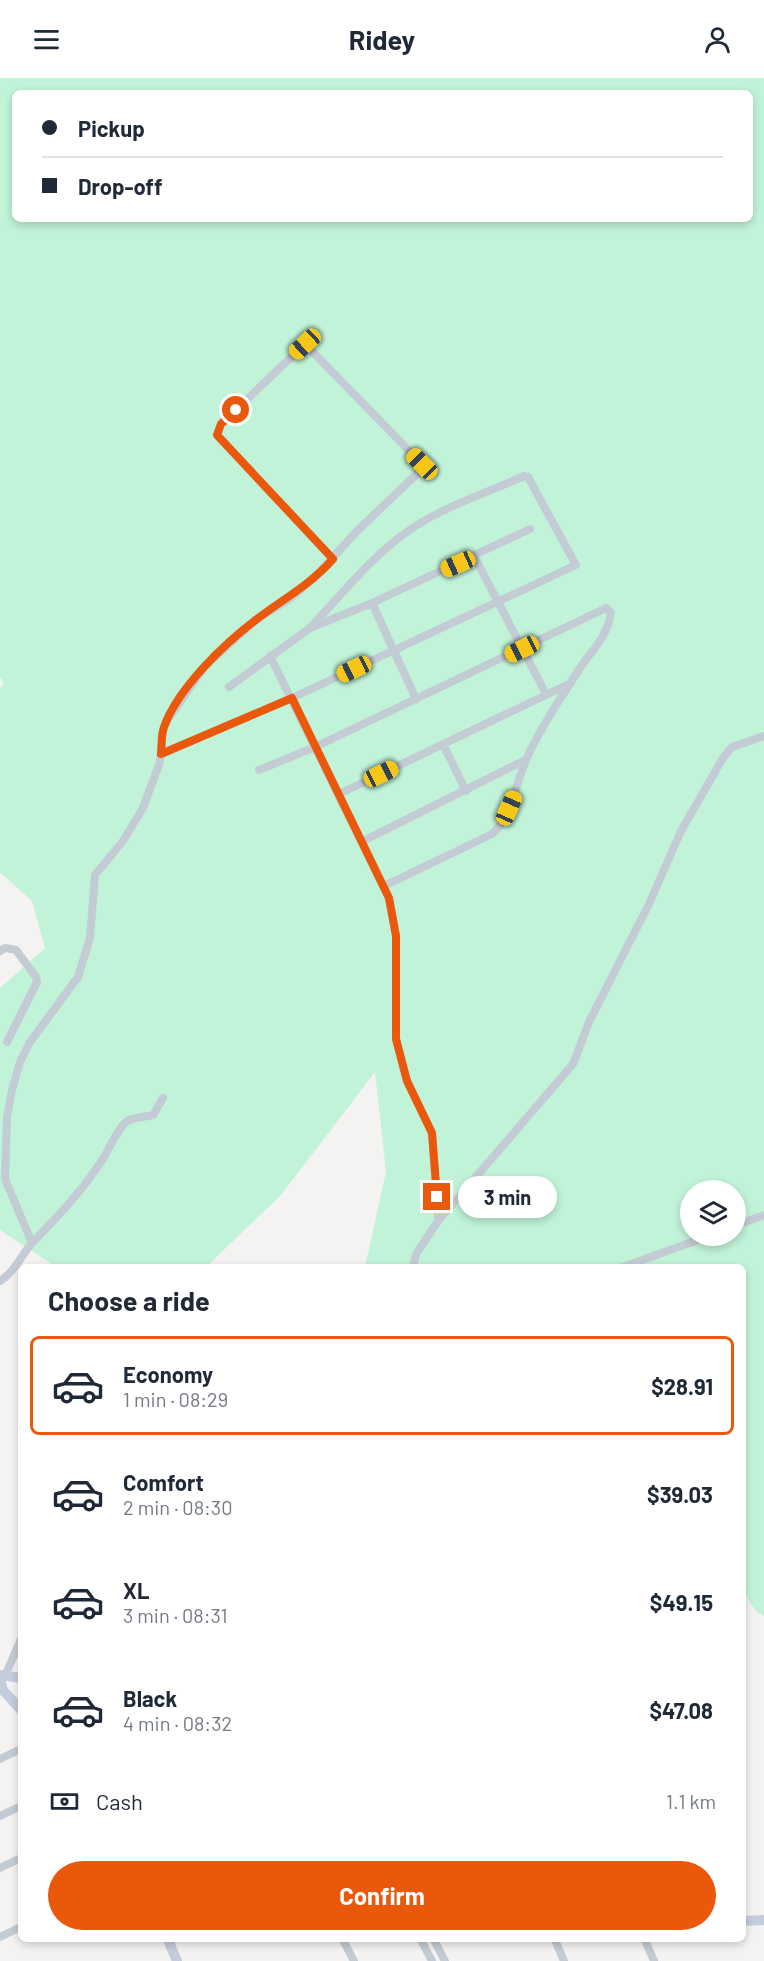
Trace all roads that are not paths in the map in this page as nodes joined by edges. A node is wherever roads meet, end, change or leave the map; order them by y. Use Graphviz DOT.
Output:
graph roads {
  1 [pos="530,529"];
  2 [pos="474,556"];
  3 [pos="333,559"];
  4 [pos="372,603"];
  5 [pos="499,603"];
  6 [pos="310,628"];
  7 [pos="522,649"];
  8 [pos="395,650"];
  9 [pos="270,656"];
  10 [pos="572,683"];
  11 [pos="230,687"];
  12 [pos="546,694"];
  13 [pos="292,698"];
  14 [pos="416,699"];
  15 [pos="764,736"];
  16 [pos="443,744"];
  17 [pos="315,747"];
  18 [pos="161,754"];
  19 [pos="525,760"];
  20 [pos="259,770"];
  21 [pos="466,791"];
  22 [pos="339,794"];
  23 [pos="363,841"];
  24 [pos="384,886"];
  25 [pos="2,947"];
  26 [pos="7,1042"];
  27 [pos="163,1098"];
  28 [pos="764,1215"];
  29 [pos="438,1221"];
  30 [pos="746,1222"];
  31 [pos="32,1243"];
  32 [pos="681,1246"];
  33 [pos="414,1264"];
  34 [pos="631,1264"];
  35 [pos="0,1281"];
  36 [pos="18,1645"];
  37 [pos="2,1677"];
  38 [pos="18,1678"];
  39 [pos="18,1707"];
  40 [pos="18,1750"];
  41 [pos="0,1759"];
  42 [pos="18,1807"];
  43 [pos="0,1816"];
  44 [pos="18,1859"];
  45 [pos="0,1868"];
  46 [pos="764,1920"];
  47 [pos="746,1922"];
  48 [pos="18,1928"];
  49 [pos="0,1937"];
  50 [pos="169,1942"];
  51 [pos="344,1942"];
  52 [pos="422,1942"];
  53 [pos="435,1942"];
  54 [pos="556,1942"];
  55 [pos="646,1942"];
  56 [pos="177,1961"];
  57 [pos="354,1961"];
  58 [pos="432,1961"];
  59 [pos="445,1961"];
  60 [pos="564,1961"];
  61 [pos="654,1961"];
  1 -- 2 [label="street"];
  2 -- 4 [label="street"];
  2 -- 5 [label="street"];
  3 -- 3 [label="street"];
  3 -- 18 [label="street"];
  4 -- 6 [label="street"];
  4 -- 8 [label="street"];
  5 -- 6 [label="street"];
  5 -- 7 [label="street"];
  5 -- 8 [label="street"];
  6 -- 9 [label="street"];
  7 -- 10 [label="street"];
  7 -- 12 [label="street"];
  7 -- 14 [label="street"];
  8 -- 13 [label="street"];
  8 -- 14 [label="street"];
  9 -- 11 [label="street"];
  9 -- 13 [label="street"];
  10 -- 12 [label="street"];
  10 -- 19 [label="street"];
  12 -- 16 [label="street"];
  13 -- 17 [label="street"];
  13 -- 18 [label="street"];
  14 -- 17 [label="street"];
  15 -- 29 [label="street"];
  16 -- 21 [label="street"];
  16 -- 22 [label="street"];
  17 -- 20 [label="street"];
  17 -- 22 [label="street"];
  18 -- 31 [label="street"];
  19 -- 21 [label="street"];
  19 -- 24 [label="street"];
  21 -- 23 [label="street"];
  22 -- 23 [label="street"];
  23 -- 24 [label="street"];
  24 -- 29 [label="street"];
  25 -- 26 [label="street"];
  27 -- 31 [label="street"];
  28 -- 30 [label="street"];
  29 -- 33 [label="street"];
  31 -- 35 [label="street"];
  32 -- 34 [label="street"];
  36 -- 37 [label="street"];
  37 -- 38 [label="street"];
  37 -- 39 [label="street"];
  40 -- 41 [label="street"];
  42 -- 43 [label="street"];
  44 -- 45 [label="street"];
  46 -- 47 [label="street"];
  48 -- 49 [label="street"];
  50 -- 56 [label="street"];
  51 -- 57 [label="street"];
  52 -- 58 [label="street"];
  53 -- 59 [label="street"];
  54 -- 60 [label="street"];
  55 -- 61 [label="street"];
}
